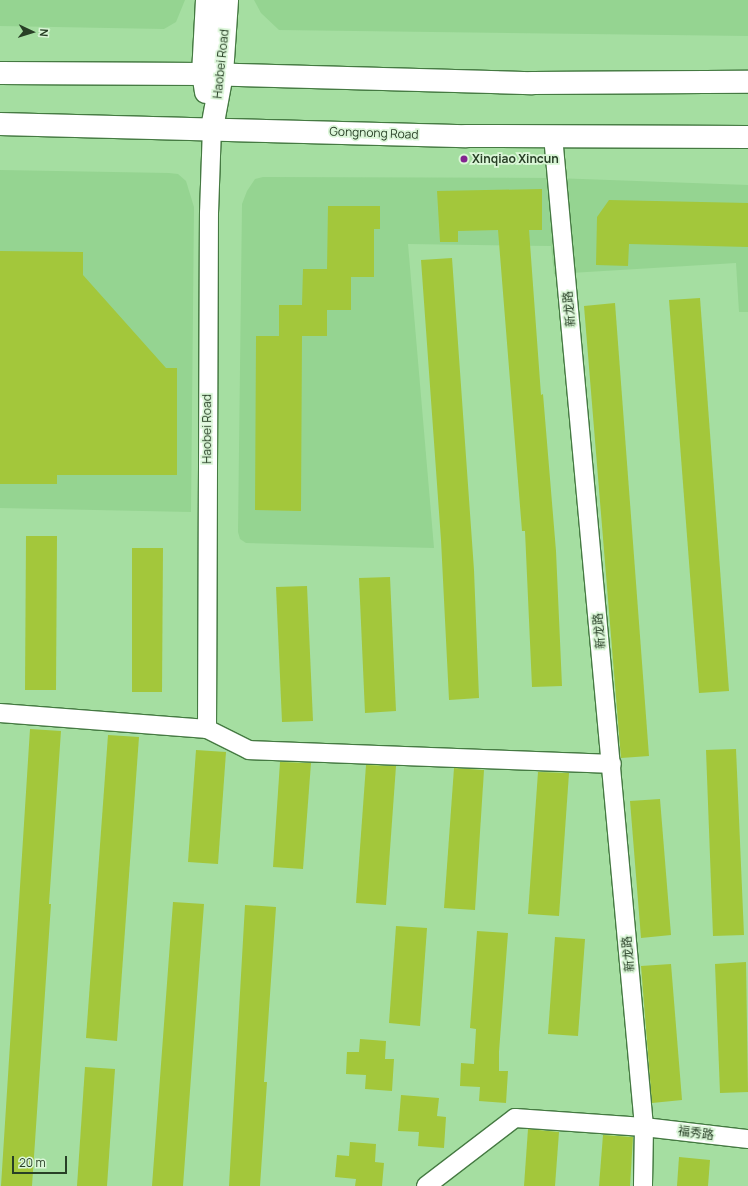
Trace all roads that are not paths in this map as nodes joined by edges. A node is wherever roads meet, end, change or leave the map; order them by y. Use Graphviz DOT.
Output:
graph roads {
  1 [pos="207,0"];
  2 [pos="227,0"];
  3 [pos="0,73"];
  4 [pos="212,74"];
  5 [pos="748,82"];
  6 [pos="0,124"];
  7 [pos="212,128"];
  8 [pos="553,136"];
  9 [pos="748,137"];
  10 [pos="0,713"];
  11 [pos="207,729"];
  12 [pos="612,764"];
  13 [pos="644,1126"];
  14 [pos="748,1140"];
  15 [pos="426,1186"];
  16 [pos="643,1186"];
  1 -- 4 [label="main road, Haobei Road"];
  2 -- 4 [label="main road, Haobei Road"];
  3 -- 4 [label="main road"];
  4 -- 5 [label="main road"];
  4 -- 7 [label="main road, Haobei Road"];
  6 -- 7 [label="main road, Gongnong Road"];
  7 -- 8 [label="main road, Gongnong Road"];
  7 -- 11 [label="street, Haobei Road"];
  8 -- 9 [label="main road, Gongnong Road"];
  8 -- 12 [label="street, 新龙路"];
  10 -- 11 [label="street"];
  11 -- 12 [label="street"];
  12 -- 13 [label="street, 新龙路"];
  13 -- 14 [label="street, 福秀路"];
  13 -- 15 [label="street, 福秀路"];
  13 -- 16 [label="street, 新龙路"];
}
